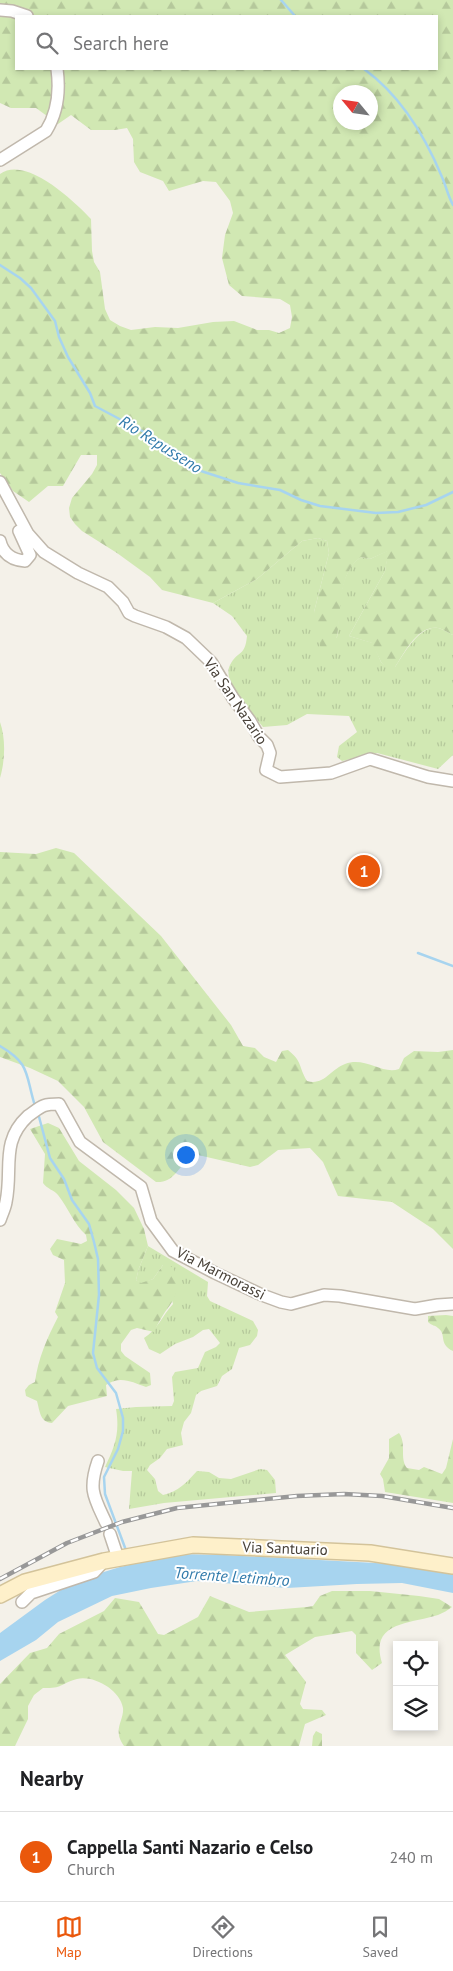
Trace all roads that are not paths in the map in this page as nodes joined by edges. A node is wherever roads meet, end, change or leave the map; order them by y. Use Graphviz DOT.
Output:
graph roads {
  1 [pos="0,10"];
  2 [pos="24,15"];
  3 [pos="57,70"];
  4 [pos="0,160"];
  5 [pos="0,482"];
  6 [pos="11,505"];
  7 [pos="0,541"];
  8 [pos="453,781"];
  9 [pos="0,1220"];
  10 [pos="453,1304"];
  11 [pos="98,1461"];
  12 [pos="111,1559"];
  13 [pos="453,1566"];
  14 [pos="0,1595"];
  15 [pos="22,1602"];
  1 -- 2 [label="street"];
  3 -- 4 [label="street"];
  5 -- 6 [label="street, Via San Nazario"];
  6 -- 7 [label="street"];
  6 -- 8 [label="street, Via San Nazario"];
  9 -- 10 [label="street, Via Marmorassi"];
  11 -- 12 [label="street"];
  12 -- 13 [label="main road, Via Santuario"];
  12 -- 14 [label="main road, Via Santuario"];
  12 -- 15 [label="street"];
}
